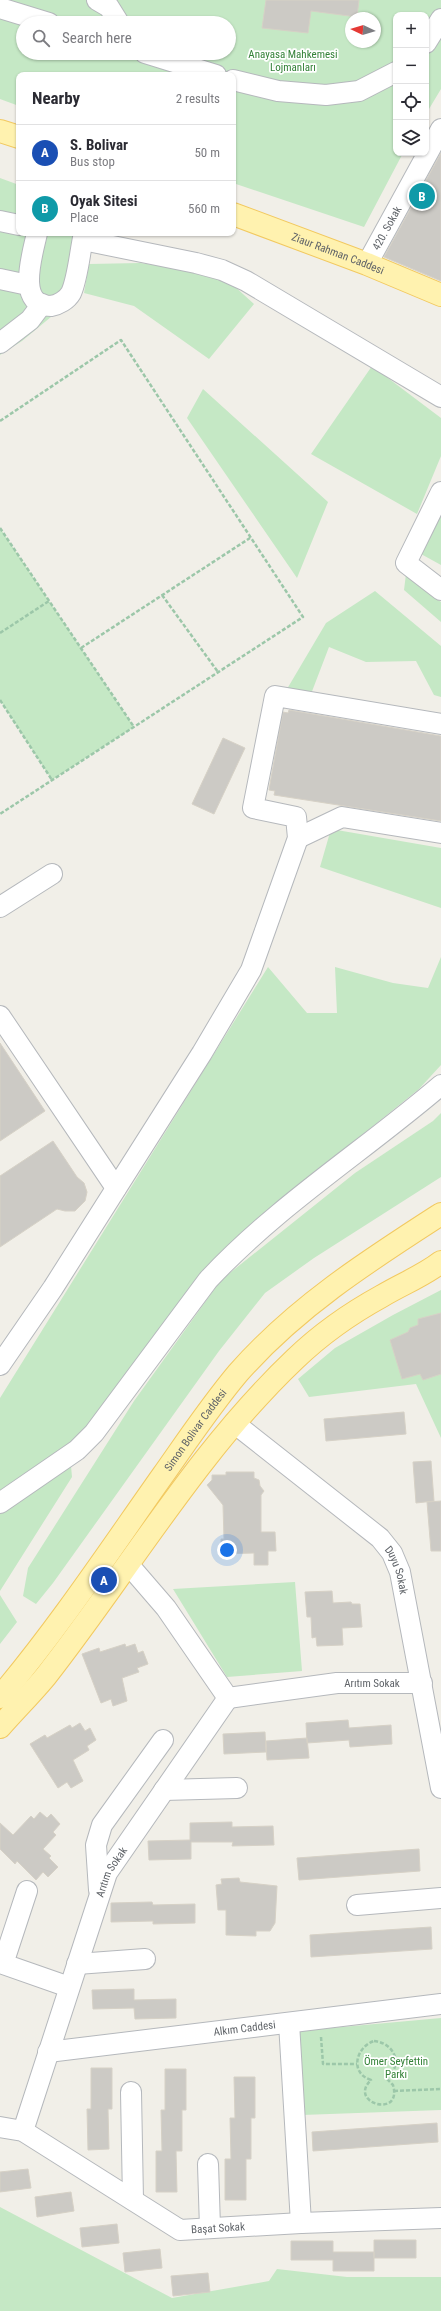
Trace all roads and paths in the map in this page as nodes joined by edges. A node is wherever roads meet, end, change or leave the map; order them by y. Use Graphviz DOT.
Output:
graph roads {
  1 [pos="97,0"];
  2 [pos="0,8"];
  3 [pos="26,16"];
  4 [pos="113,16"];
  5 [pos="441,19"];
  6 [pos="429,38"];
  7 [pos="168,60"];
  8 [pos="206,72"];
  9 [pos="393,74"];
  10 [pos="236,81"];
  11 [pos="441,129"];
  12 [pos="0,130"];
  13 [pos="16,136"];
  14 [pos="236,215"];
  15 [pos="0,221"];
  16 [pos="16,224"];
  17 [pos="36,236"];
  18 [pos="83,237"];
  19 [pos="367,264"];
  20 [pos="0,279"];
  21 [pos="28,285"];
  22 [pos="441,295"];
  23 [pos="42,304"];
  24 [pos="0,343"];
  25 [pos="441,397"];
  26 [pos="0,421"];
  27 [pos="441,492"];
  28 [pos="0,528"];
  29 [pos="250,538"];
  30 [pos="441,590"];
  31 [pos="162,595"];
  32 [pos="49,601"];
  33 [pos="0,633"];
  34 [pos="81,648"];
  35 [pos="218,672"];
  36 [pos="0,700"];
  37 [pos="441,724"];
  38 [pos="134,727"];
  39 [pos="52,780"];
  40 [pos="0,814"];
  41 [pos="441,833"];
  42 [pos="298,838"];
  43 [pos="52,874"];
  44 [pos="0,907"];
  45 [pos="0,1016"];
  46 [pos="441,1086"];
  47 [pos="116,1188"];
  48 [pos="441,1214"];
  49 [pos="436,1268"];
  50 [pos="0,1365"];
  51 [pos="234,1423"];
  52 [pos="0,1503"];
  53 [pos="128,1564"];
  54 [pos="422,1683"];
  55 [pos="0,1697"];
  56 [pos="228,1698"];
  57 [pos="0,1726"];
  58 [pos="163,1740"];
  59 [pos="237,1788"];
  60 [pos="441,1788"];
  61 [pos="164,1790"];
  62 [pos="28,1891"];
  63 [pos="99,1894"];
  64 [pos="441,1898"];
  65 [pos="357,1904"];
  66 [pos="145,1959"];
  67 [pos="77,1964"];
  68 [pos="69,1987"];
  69 [pos="441,2004"];
  70 [pos="320,2019"];
  71 [pos="289,2023"];
  72 [pos="48,2052"];
  73 [pos="357,2064"];
  74 [pos="441,2090"];
  75 [pos="394,2091"];
  76 [pos="131,2092"];
  77 [pos="0,2127"];
  78 [pos="23,2131"];
  79 [pos="208,2164"];
  80 [pos="133,2200"];
  81 [pos="441,2218"];
  82 [pos="301,2223"];
  83 [pos="210,2228"];
  1 -- 4 [label="street"];
  2 -- 3 [label="street"];
  5 -- 6 [label="street"];
  7 -- 8 [label="street"];
  9 -- 10 [label="street"];
  11 -- 19 [label="street, 420. Sokak"];
  12 -- 13 [label="main road"];
  14 -- 19 [label="main road, Ziaur Rahman Caddesi"];
  15 -- 16 [label="street"];
  17 -- 21 [label="street"];
  18 -- 23 [label="street"];
  18 -- 25 [label="street"];
  19 -- 22 [label="main road, Ziaur Rahman Caddesi"];
  20 -- 21 [label="street"];
  21 -- 23 [label="street"];
  23 -- 24 [label="street"];
  26 -- 29 [label="path"];
  27 -- 30 [label="street"];
  28 -- 32 [label="path"];
  29 -- 31 [label="path"];
  29 -- 35 [label="path"];
  31 -- 34 [label="path"];
  31 -- 35 [label="path"];
  32 -- 33 [label="path"];
  32 -- 34 [label="path"];
  34 -- 38 [label="path"];
  35 -- 38 [label="path"];
  36 -- 39 [label="path"];
  37 -- 42 [label="street"];
  38 -- 39 [label="path"];
  39 -- 40 [label="path"];
  41 -- 42 [label="street"];
  42 -- 47 [label="street"];
  43 -- 44 [label="street"];
  45 -- 47 [label="street"];
  46 -- 52 [label="street"];
  47 -- 50 [label="street"];
  48 -- 55 [label="main road, Simon Bolivar Caddesi"];
  49 -- 51 [label="main road, Simon Bolivar Caddesi"];
  51 -- 53 [label="main road, Simon Bolivar Caddesi"];
  51 -- 54 [label="street, Duyu Sokak"];
  53 -- 56 [label="street"];
  53 -- 57 [label="main road, Simon Bolivar Caddesi"];
  54 -- 56 [label="street, Arıtım Sokak"];
  54 -- 60 [label="street, Duyu Sokak"];
  56 -- 61 [label="street, Arıtım Sokak"];
  58 -- 63 [label="street"];
  59 -- 61 [label="street"];
  61 -- 63 [label="street, Arıtım Sokak"];
  62 -- 68 [label="street"];
  63 -- 67 [label="street, Arıtım Sokak"];
  64 -- 65 [label="street"];
  66 -- 67 [label="street"];
  67 -- 68 [label="street, Arıtım Sokak"];
  68 -- 72 [label="street, Arıtım Sokak"];
  69 -- 70 [label="street, Alkım Caddesi"];
  70 -- 71 [label="street, Alkım Caddesi"];
  70 -- 73 [label="path"];
  71 -- 72 [label="street, Alkım Caddesi"];
  71 -- 82 [label="street"];
  72 -- 78 [label="street, Arıtım Sokak"];
  73 -- 75 [label="path"];
  73 -- 75 [label="path"];
  74 -- 75 [label="path"];
  76 -- 80 [label="street"];
  77 -- 78 [label="street, Başat Sokak"];
  78 -- 80 [label="street, Başat Sokak"];
  79 -- 83 [label="street"];
  80 -- 83 [label="street, Başat Sokak"];
  81 -- 82 [label="street, Başat Sokak"];
  82 -- 83 [label="street, Başat Sokak"];
}
